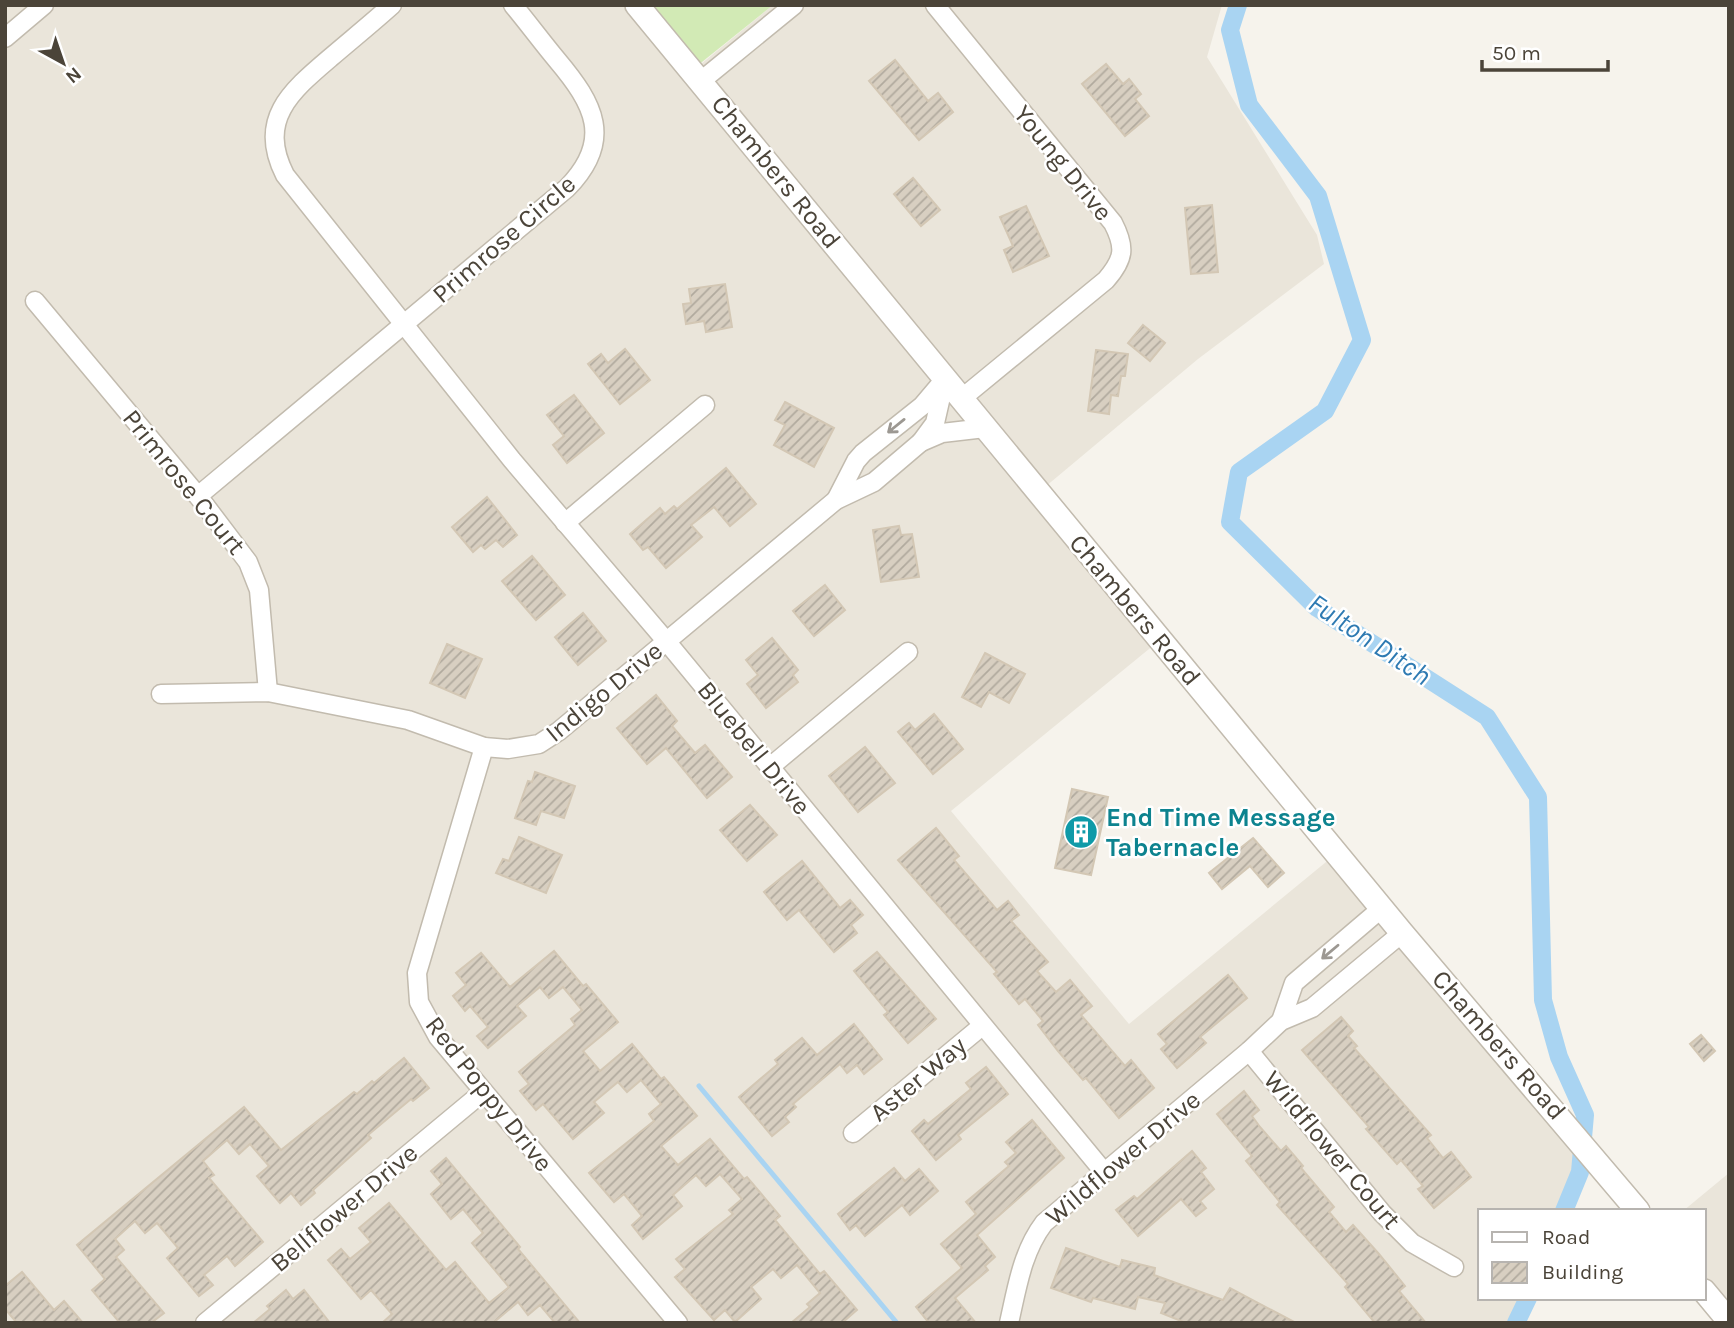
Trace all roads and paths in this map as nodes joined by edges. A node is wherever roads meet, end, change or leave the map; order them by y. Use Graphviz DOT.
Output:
graph roads {
  1 [pos="44,5"];
  2 [pos="392,5"];
  3 [pos="513,5"];
  4 [pos="637,5"];
  5 [pos="794,5"];
  6 [pos="935,5"];
  7 [pos="5,38"];
  8 [pos="701,81"];
  9 [pos="36,301"];
  10 [pos="405,324"];
  11 [pos="945,379"];
  12 [pos="961,398"];
  13 [pos="705,405"];
  14 [pos="985,428"];
  15 [pos="921,442"];
  16 [pos="198,496"];
  17 [pos="836,500"];
  18 [pos="565,523"];
  19 [pos="667,642"];
  20 [pos="908,652"];
  21 [pos="268,692"];
  22 [pos="161,694"];
  23 [pos="484,747"];
  24 [pos="770,767"];
  25 [pos="1382,908"];
  26 [pos="1402,933"];
  27 [pos="1280,1021"];
  28 [pos="982,1026"];
  29 [pos="1249,1051"];
  30 [pos="483,1092"];
  31 [pos="853,1133"];
  32 [pos="1104,1172"];
  33 [pos="1636,1209"];
  34 [pos="1454,1267"];
  35 [pos="1706,1293"];
  36 [pos="1729,1321"];
  37 [pos="205,1323"];
  38 [pos="678,1323"];
  39 [pos="1009,1323"];
  1 -- 7 [label="street"];
  2 -- 10 [label="street"];
  3 -- 10 [label="street, Primrose Circle"];
  4 -- 8 [label="street, Chambers Road"];
  5 -- 8 [label="street"];
  6 -- 12 [label="street, Young Drive"];
  8 -- 11 [label="street, Chambers Road"];
  9 -- 16 [label="street, Primrose Court"];
  10 -- 16 [label="street, Primrose Circle"];
  10 -- 18 [label="street, Bluebell Drive"];
  11 -- 12 [label="street, Chambers Road"];
  11 -- 15 [label="street"];
  11 -- 17 [label="street, Indigo Drive, one-way"];
  12 -- 14 [label="street, Chambers Road"];
  13 -- 18 [label="street"];
  14 -- 15 [label="street"];
  14 -- 25 [label="street, Chambers Road"];
  15 -- 17 [label="street, Indigo Drive"];
  16 -- 21 [label="street, Primrose Court"];
  17 -- 19 [label="street, Indigo Drive"];
  18 -- 19 [label="street, Bluebell Drive"];
  19 -- 23 [label="street, Indigo Drive"];
  19 -- 24 [label="street, Bluebell Drive"];
  20 -- 24 [label="street"];
  21 -- 22 [label="street, Indigo Drive"];
  21 -- 23 [label="street, Indigo Drive"];
  23 -- 30 [label="street, Red Poppy Drive"];
  24 -- 28 [label="street, Bluebell Drive"];
  25 -- 26 [label="street, Chambers Road"];
  25 -- 27 [label="street, Wildflower Drive, one-way"];
  26 -- 27 [label="street, Wildflower Drive"];
  26 -- 33 [label="street, Chambers Road"];
  27 -- 29 [label="street, Wildflower Drive"];
  28 -- 31 [label="street, Aster Way"];
  28 -- 32 [label="street, Bluebell Drive"];
  29 -- 32 [label="street, Wildflower Drive"];
  29 -- 34 [label="street, Wildflower Court"];
  30 -- 37 [label="street, Bellflower Drive"];
  30 -- 38 [label="street, Red Poppy Drive"];
  32 -- 39 [label="street, Wildflower Drive"];
  35 -- 36 [label="street"];
}
